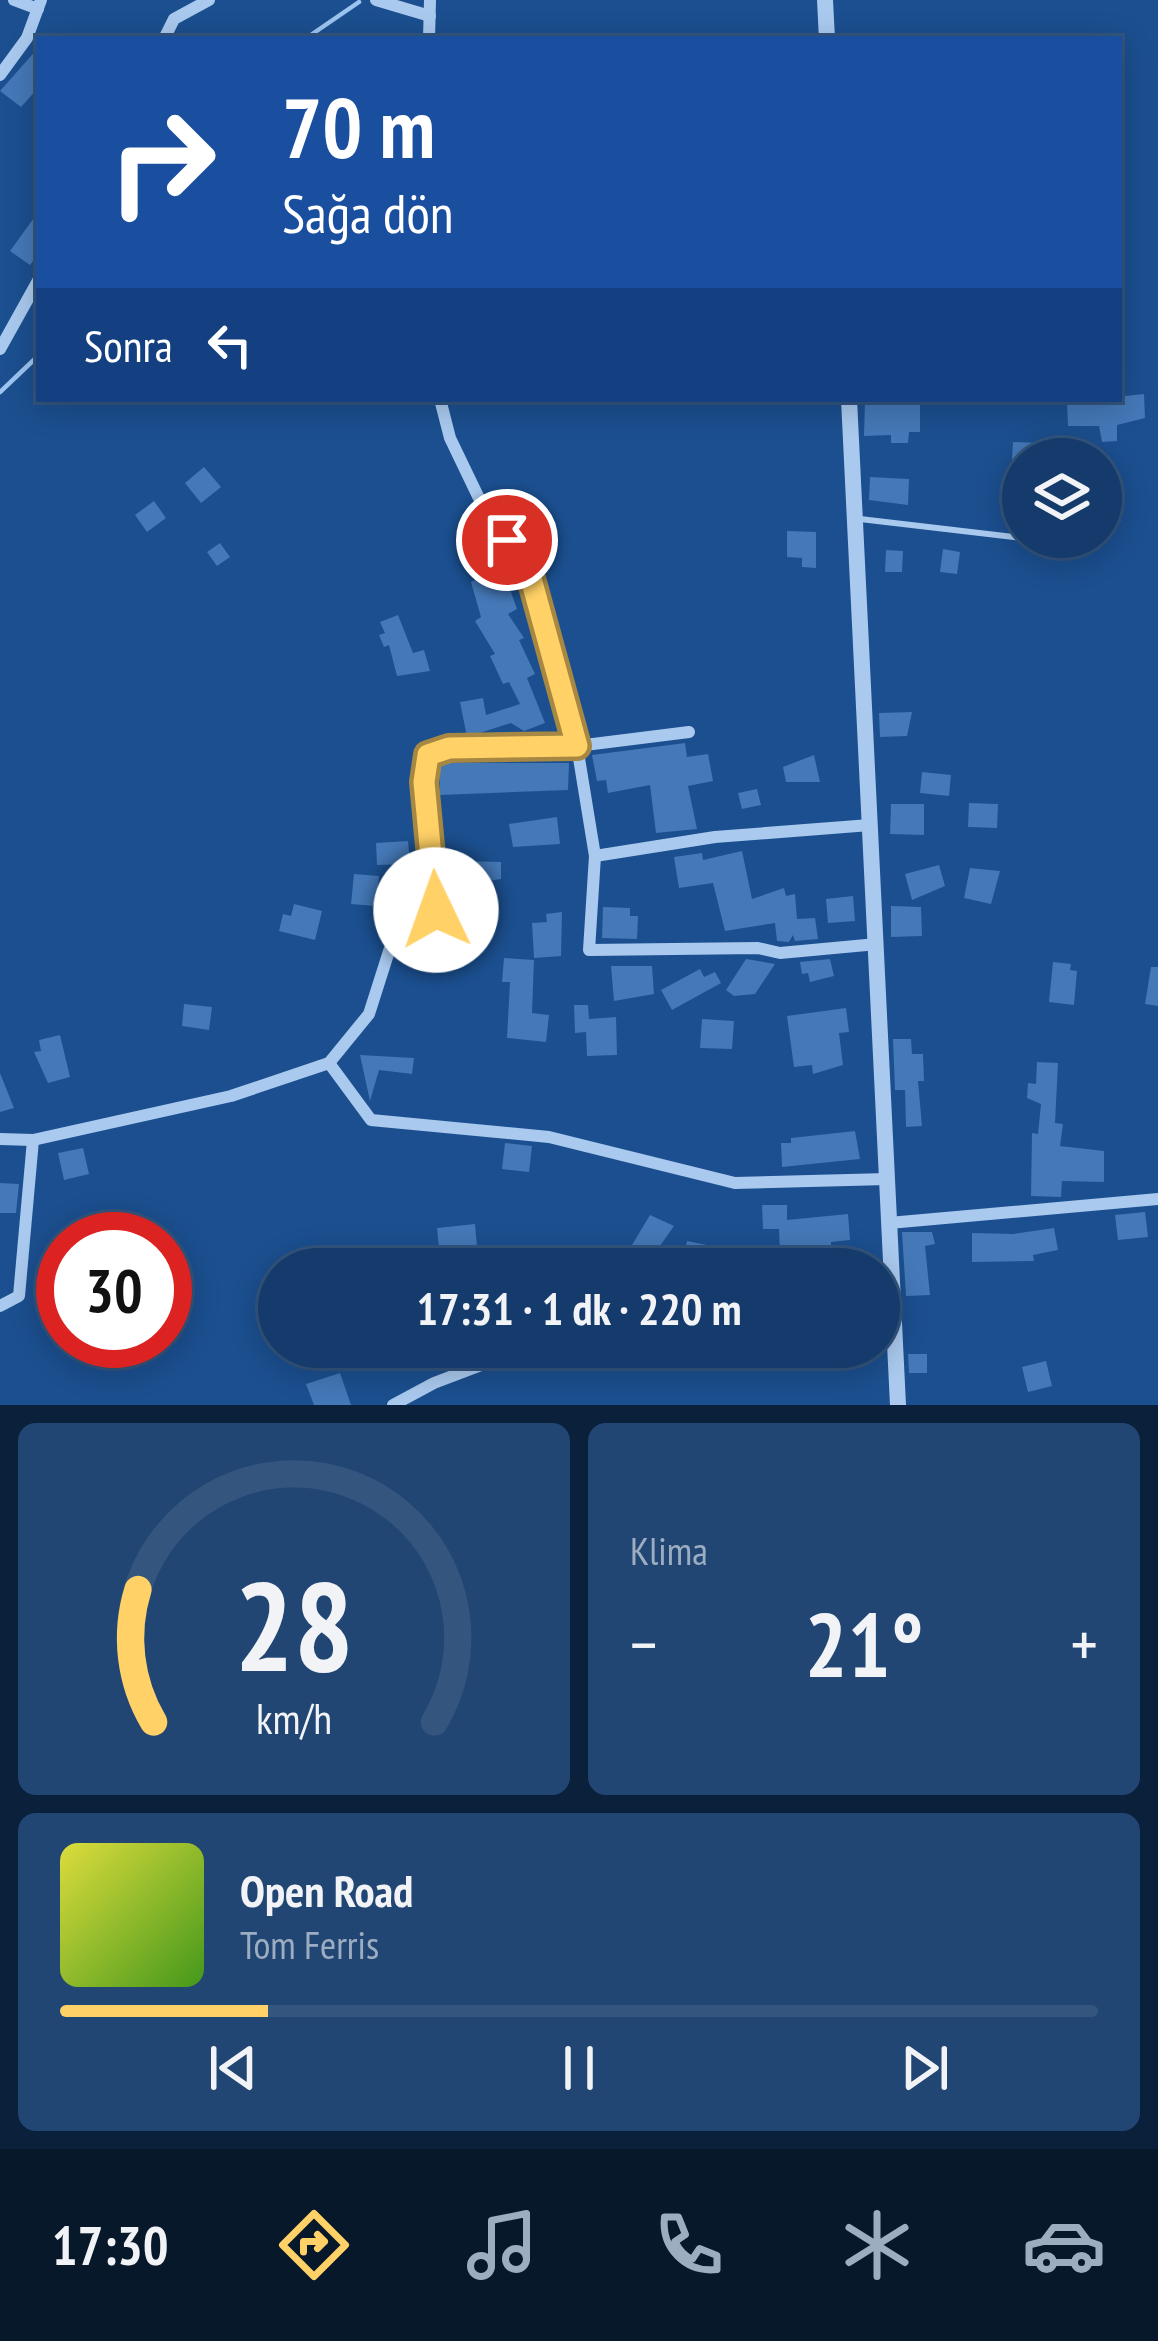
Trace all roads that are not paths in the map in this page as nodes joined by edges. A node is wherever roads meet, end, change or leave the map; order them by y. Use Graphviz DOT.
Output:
graph roads {
  1 [pos="14,0"];
  2 [pos="209,0"];
  3 [pos="376,0"];
  4 [pos="430,0"];
  5 [pos="825,0"];
  6 [pos="39,4"];
  7 [pos="430,16"];
  8 [pos="166,36"];
  9 [pos="429,36"];
  10 [pos="827,36"];
  11 [pos="0,75"];
  12 [pos="36,284"];
  13 [pos="0,349"];
  14 [pos="441,402"];
  15 [pos="849,402"];
  16 [pos="856,519"];
  17 [pos="1002,536"];
  18 [pos="688,731"];
  19 [pos="577,746"];
  20 [pos="870,825"];
  21 [pos="595,856"];
  22 [pos="877,944"];
  23 [pos="329,1063"];
  24 [pos="0,1139"];
  25 [pos="33,1140"];
  26 [pos="887,1179"];
  27 [pos="1158,1199"];
  28 [pos="889,1223"];
  29 [pos="888,1248"];
  30 [pos="0,1306"];
  31 [pos="474,1368"];
  32 [pos="893,1368"];
  33 [pos="393,1405"];
  34 [pos="898,1405"];
  1 -- 6 [label="street"];
  2 -- 8 [label="street"];
  3 -- 7 [label="street"];
  4 -- 7 [label="street"];
  5 -- 10 [label="street"];
  6 -- 11 [label="street"];
  7 -- 9 [label="street"];
  12 -- 13 [label="street"];
  14 -- 19 [label="street"];
  15 -- 16 [label="street"];
  16 -- 17 [label="lane"];
  16 -- 20 [label="street"];
  18 -- 19 [label="street"];
  19 -- 21 [label="street"];
  19 -- 23 [label="street"];
  20 -- 21 [label="street"];
  20 -- 22 [label="street"];
  21 -- 22 [label="street"];
  22 -- 26 [label="street"];
  23 -- 25 [label="street"];
  23 -- 26 [label="street"];
  24 -- 25 [label="street"];
  25 -- 30 [label="street"];
  26 -- 28 [label="street"];
  27 -- 28 [label="street"];
  28 -- 29 [label="street"];
  31 -- 33 [label="street"];
  32 -- 34 [label="street"];
}
